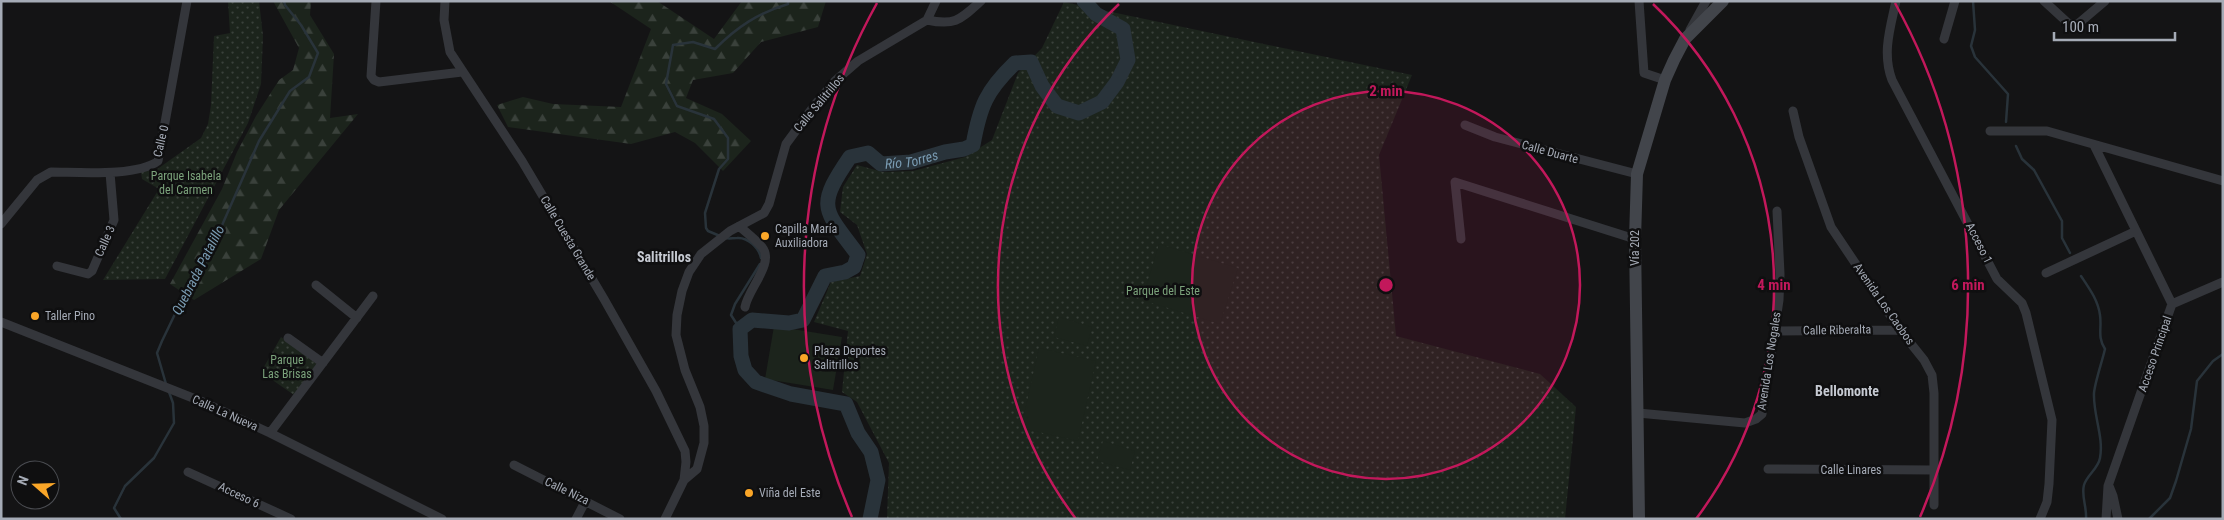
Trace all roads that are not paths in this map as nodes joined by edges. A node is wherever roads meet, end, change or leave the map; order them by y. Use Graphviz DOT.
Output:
graph roads {
  1 [pos="187,1"];
  2 [pos="376,1"];
  3 [pos="445,1"];
  4 [pos="936,1"];
  5 [pos="981,1"];
  6 [pos="1639,1"];
  7 [pos="1706,1"];
  8 [pos="1723,1"];
  9 [pos="1896,1"];
  10 [pos="1955,1"];
  11 [pos="2044,1"];
  12 [pos="2105,1"];
  13 [pos="926,20"];
  14 [pos="1685,39"];
  15 [pos="1944,39"];
  16 [pos="462,72"];
  17 [pos="1665,80"];
  18 [pos="1793,111"];
  19 [pos="1465,125"];
  20 [pos="1990,132"];
  21 [pos="2094,145"];
  22 [pos="110,173"];
  23 [pos="1637,174"];
  24 [pos="2223,181"];
  25 [pos="1777,211"];
  26 [pos="1,224"];
  27 [pos="739,226"];
  28 [pos="2136,231"];
  29 [pos="1461,239"];
  30 [pos="1635,239"];
  31 [pos="57,266"];
  32 [pos="2046,273"];
  33 [pos="2223,282"];
  34 [pos="316,285"];
  35 [pos="374,296"];
  36 [pos="2172,304"];
  37 [pos="745,307"];
  38 [pos="357,318"];
  39 [pos="1,322"];
  40 [pos="1900,330"];
  41 [pos="1774,331"];
  42 [pos="288,338"];
  43 [pos="323,363"];
  44 [pos="1638,413"];
  45 [pos="270,433"];
  46 [pos="514,465"];
  47 [pos="1768,469"];
  48 [pos="1934,470"];
  49 [pos="188,472"];
  50 [pos="684,480"];
  51 [pos="2108,486"];
  52 [pos="586,500"];
  53 [pos="1934,505"];
  54 [pos="291,519"];
  55 [pos="442,519"];
  56 [pos="576,519"];
  57 [pos="620,519"];
  58 [pos="665,519"];
  59 [pos="1639,519"];
  60 [pos="2040,519"];
  61 [pos="2106,519"];
  62 [pos="2118,519"];
  1 -- 22 [label="street, Calle 0"];
  2 -- 16 [label="street"];
  3 -- 16 [label="street, Calle Cuesta Grande"];
  4 -- 13 [label="street"];
  5 -- 13 [label="street"];
  6 -- 17 [label="street"];
  7 -- 14 [label="street"];
  8 -- 14 [label="main road, Vía 202"];
  9 -- 60 [label="street, Acceso 1"];
  10 -- 15 [label="street"];
  11 -- 12 [label="street"];
  13 -- 27 [label="street, Calle Salitrillos"];
  14 -- 17 [label="main road, Vía 202"];
  16 -- 50 [label="street, Calle Cuesta Grande"];
  17 -- 23 [label="main road, Vía 202"];
  18 -- 40 [label="street, Avenida Los Caobos"];
  19 -- 23 [label="street, Calle Duarte"];
  20 -- 21 [label="street"];
  21 -- 24 [label="street"];
  21 -- 28 [label="street, Acceso Principal"];
  22 -- 26 [label="street, Calle 0"];
  22 -- 31 [label="street, Calle 3"];
  23 -- 30 [label="main road, Vía 202"];
  25 -- 41 [label="street, Avenida Los Nogales"];
  27 -- 37 [label="street"];
  27 -- 50 [label="street, Calle Salitrillos"];
  28 -- 32 [label="street"];
  28 -- 36 [label="street, Acceso Principal"];
  29 -- 30 [label="street"];
  30 -- 44 [label="main road, Vía 202"];
  33 -- 36 [label="street"];
  34 -- 38 [label="street"];
  35 -- 38 [label="street"];
  36 -- 51 [label="street, Acceso Principal"];
  38 -- 43 [label="street"];
  39 -- 45 [label="street, Calle La Nueva"];
  40 -- 41 [label="street, Calle Riberalta"];
  40 -- 48 [label="street, Avenida Los Caobos"];
  41 -- 44 [label="street, Avenida Los Nogales"];
  42 -- 43 [label="street"];
  43 -- 45 [label="street"];
  44 -- 59 [label="main road, Vía 202"];
  45 -- 55 [label="street, Calle La Nueva"];
  46 -- 52 [label="street, Calle Niza"];
  47 -- 48 [label="street, Calle Linares"];
  48 -- 53 [label="street, Avenida Los Caobos"];
  49 -- 54 [label="street, Acceso 6"];
  50 -- 58 [label="street, Calle Salitrillos"];
  51 -- 61 [label="street, Acceso Principal"];
  51 -- 62 [label="street"];
  52 -- 56 [label="street"];
  52 -- 57 [label="street, Calle Niza"];
}
